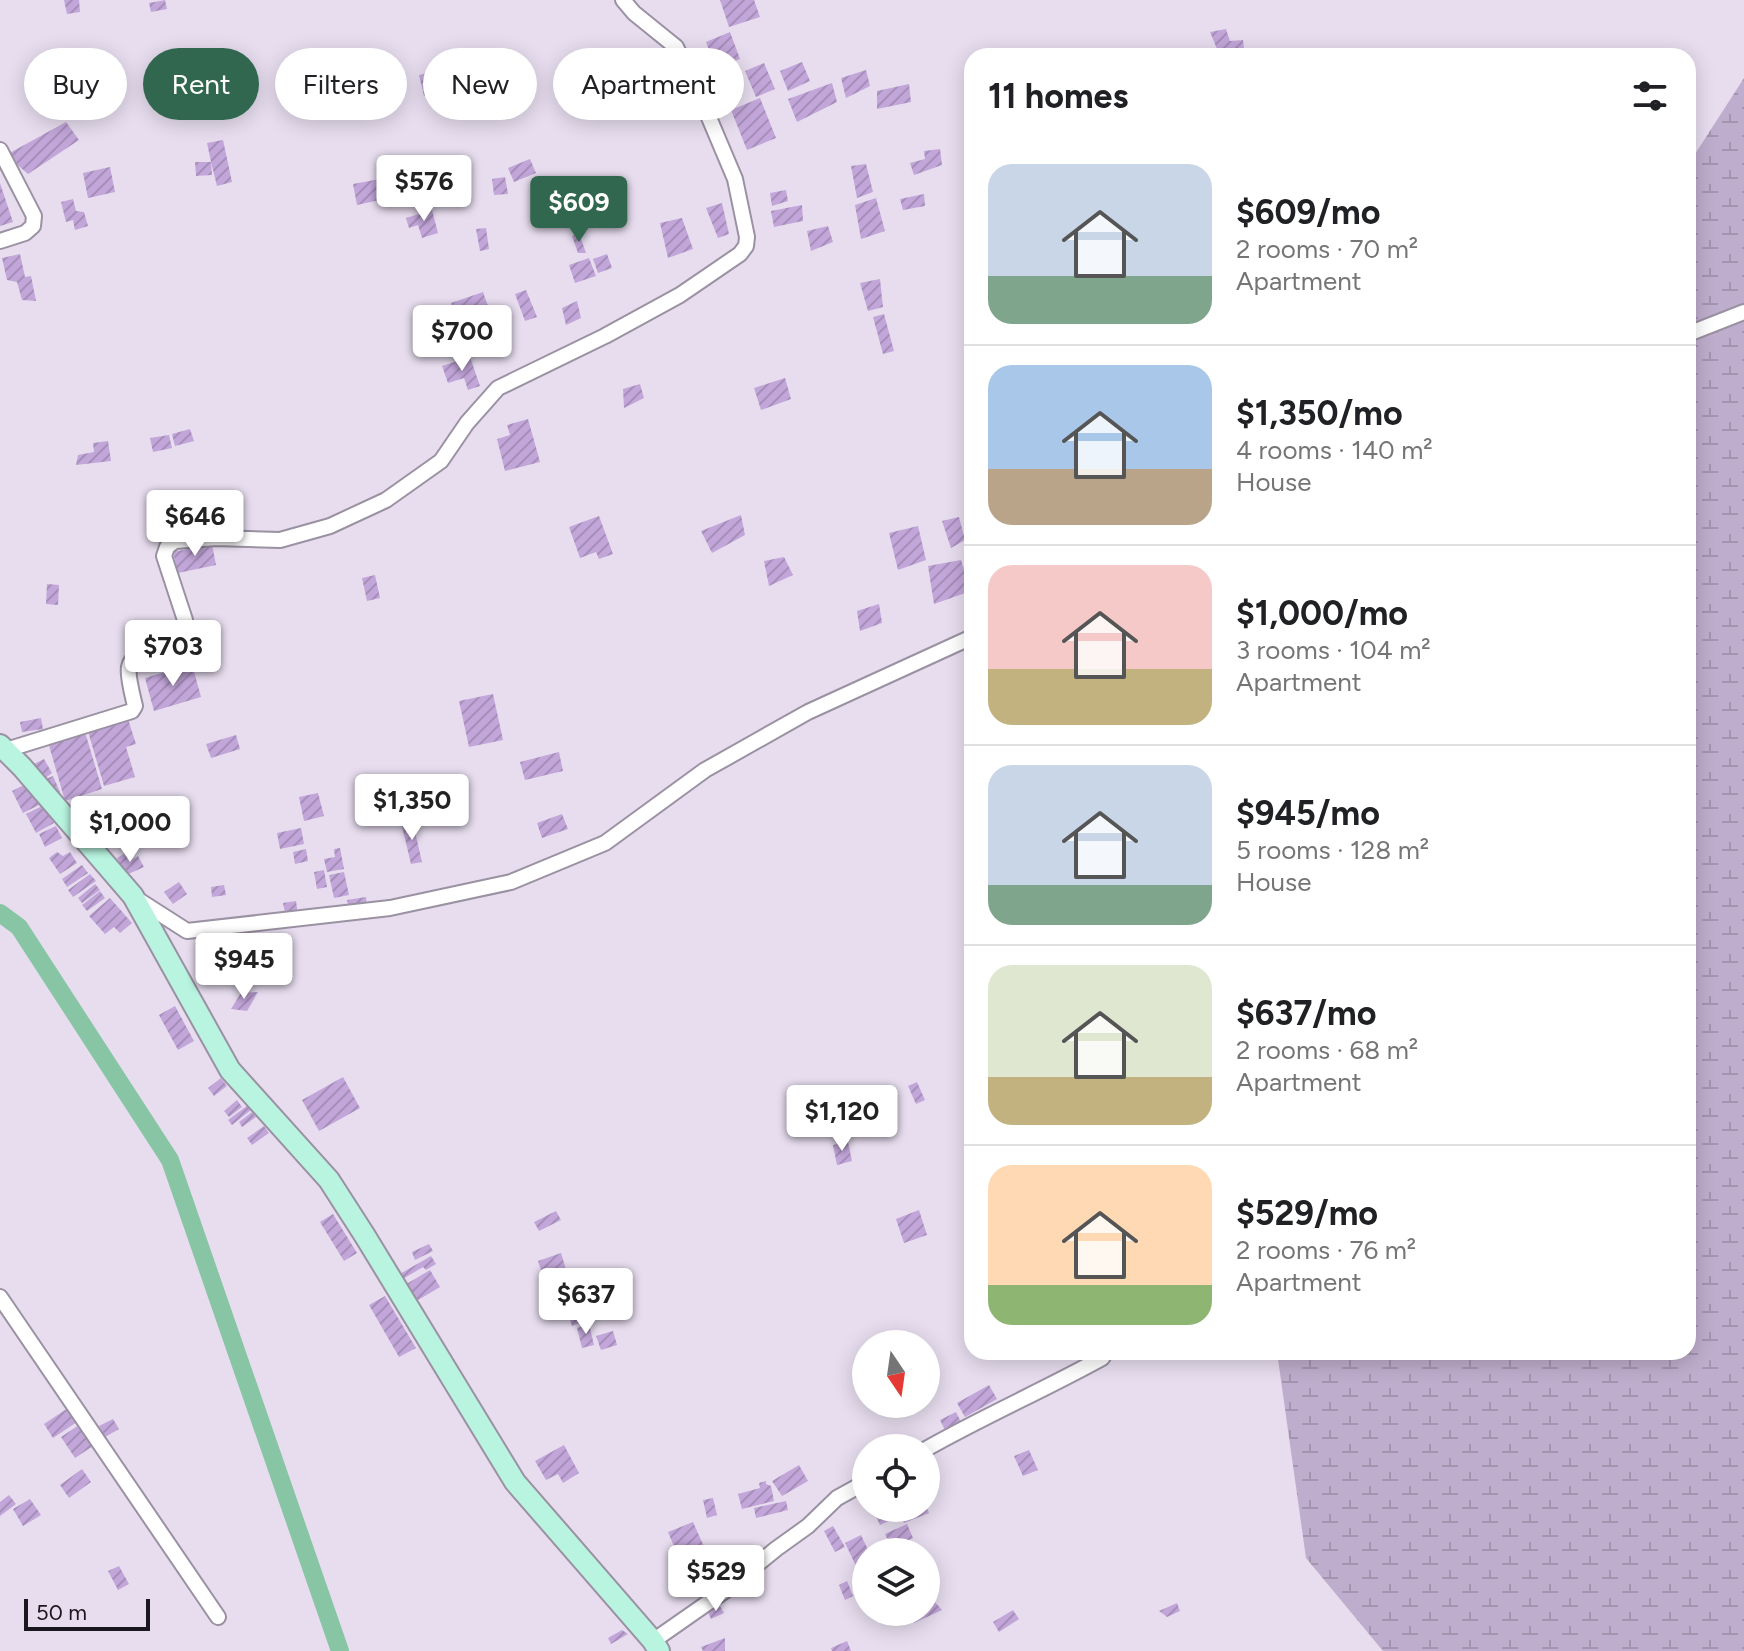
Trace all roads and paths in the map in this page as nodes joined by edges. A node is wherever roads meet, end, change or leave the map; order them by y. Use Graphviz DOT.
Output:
graph roads {
  1 [pos="623,0"];
  2 [pos="0,150"];
  3 [pos="0,241"];
  4 [pos="1744,312"];
  5 [pos="1696,331"];
  6 [pos="964,641"];
  7 [pos="3,747"];
  8 [pos="133,896"];
  9 [pos="0,1297"];
  10 [pos="1098,1360"];
  11 [pos="940,1441"];
  12 [pos="852,1490"];
  13 [pos="218,1617"];
  14 [pos="656,1646"];
  1 -- 7 [label="street"];
  2 -- 3 [label="street"];
  4 -- 5 [label="street"];
  6 -- 8 [label="street"];
  7 -- 8 [label="street"];
  8 -- 14 [label="street"];
  9 -- 13 [label="street"];
  10 -- 11 [label="street"];
  12 -- 14 [label="street"];
}
